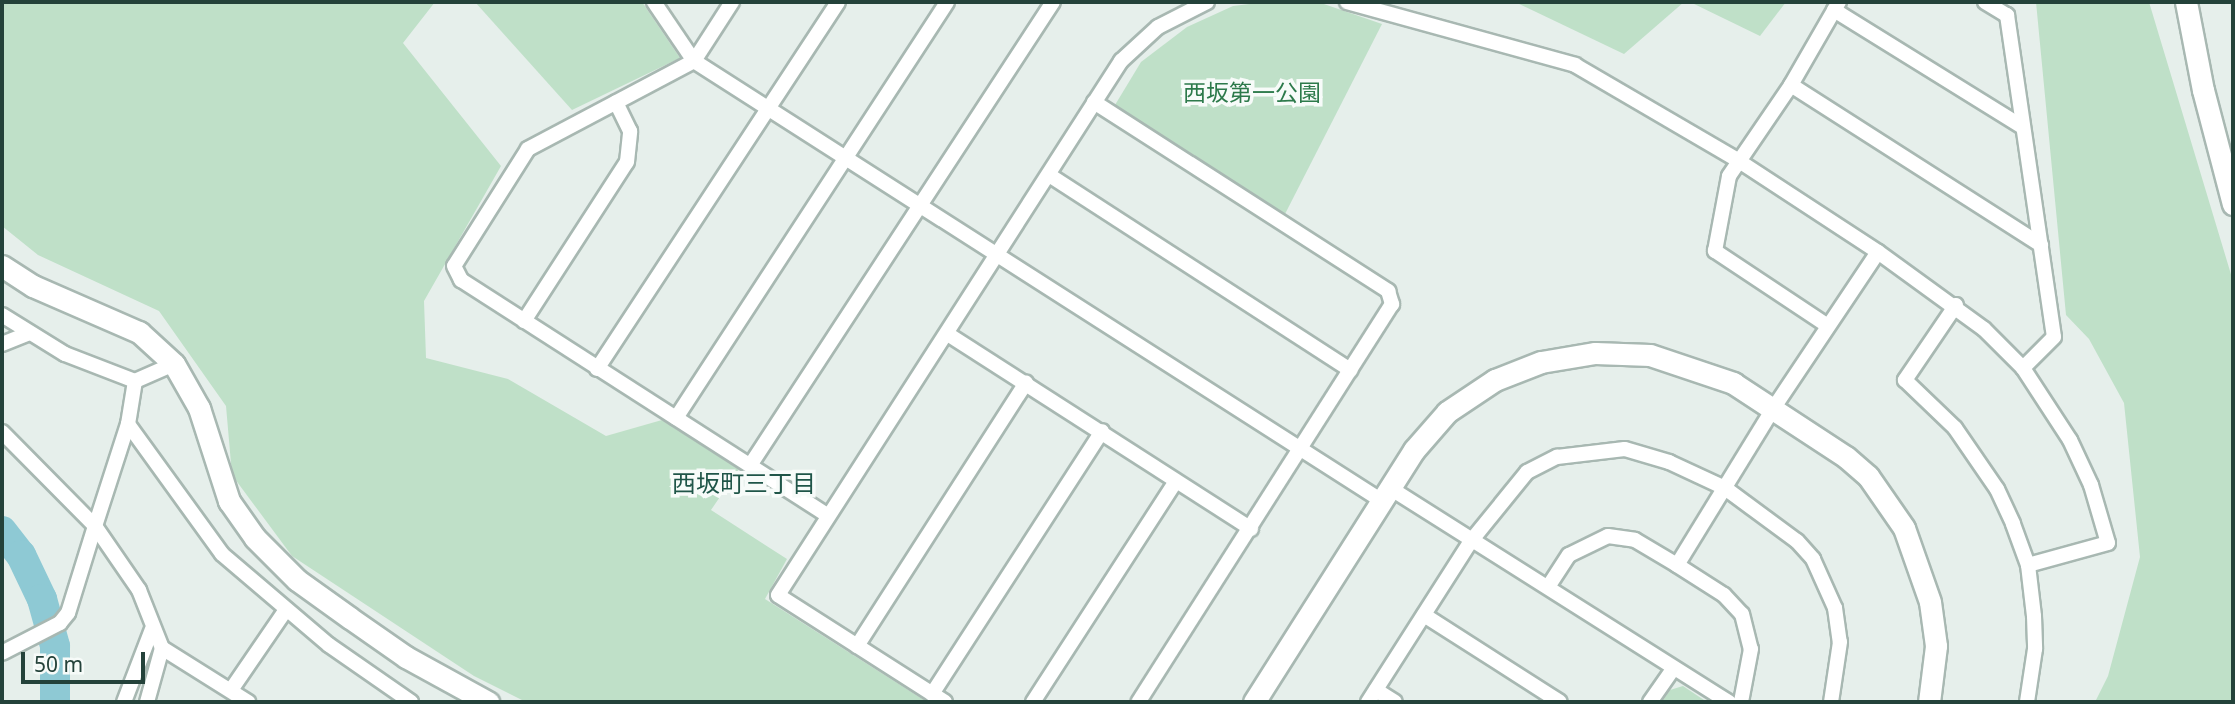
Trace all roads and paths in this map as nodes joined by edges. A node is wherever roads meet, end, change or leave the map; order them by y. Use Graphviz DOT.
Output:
graph roads {
  1 [pos="654,2"];
  2 [pos="732,2"];
  3 [pos="838,2"];
  4 [pos="947,2"];
  5 [pos="1053,2"];
  6 [pos="1207,2"];
  7 [pos="1347,2"];
  8 [pos="1985,2"];
  9 [pos="2186,2"];
  10 [pos="1837,6"];
  11 [pos="694,61"];
  12 [pos="1791,85"];
  13 [pos="616,102"];
  14 [pos="1094,102"];
  15 [pos="768,108"];
  16 [pos="2023,127"];
  17 [pos="843,156"];
  18 [pos="1740,161"];
  19 [pos="1049,175"];
  20 [pos="919,204"];
  21 [pos="2233,204"];
  22 [pos="2041,245"];
  23 [pos="1878,252"];
  24 [pos="998,255"];
  25 [pos="2,266"];
  26 [pos="1956,305"];
  27 [pos="2,315"];
  28 [pos="524,321"];
  29 [pos="1828,326"];
  30 [pos="27,334"];
  31 [pos="949,335"];
  32 [pos="2,344"];
  33 [pos="174,364"];
  34 [pos="2023,368"];
  35 [pos="597,369"];
  36 [pos="1351,370"];
  37 [pos="135,381"];
  38 [pos="1026,383"];
  39 [pos="1773,409"];
  40 [pos="676,418"];
  41 [pos="128,424"];
  42 [pos="1102,431"];
  43 [pos="2,432"];
  44 [pos="1302,449"];
  45 [pos="751,464"];
  46 [pos="1176,481"];
  47 [pos="1725,488"];
  48 [pos="1386,494"];
  49 [pos="828,516"];
  50 [pos="95,526"];
  51 [pos="1251,529"];
  52 [pos="1471,541"];
  53 [pos="1677,565"];
  54 [pos="2028,565"];
  55 [pos="1548,587"];
  56 [pos="285,611"];
  57 [pos="1424,615"];
  58 [pos="152,629"];
  59 [pos="857,646"];
  60 [pos="162,648"];
  61 [pos="2,653"];
  62 [pos="1672,670"];
  63 [pos="231,690"];
  64 [pos="932,694"];
  65 [pos="1372,696"];
  66 [pos="124,702"];
  67 [pos="147,702"];
  68 [pos="248,702"];
  69 [pos="411,702"];
  70 [pos="488,702"];
  71 [pos="945,702"];
  72 [pos="1033,702"];
  73 [pos="1138,702"];
  74 [pos="1254,702"];
  75 [pos="1395,702"];
  76 [pos="1560,702"];
  77 [pos="1650,702"];
  78 [pos="1729,702"];
  79 [pos="1741,702"];
  80 [pos="1831,702"];
  81 [pos="1928,702"];
  82 [pos="2026,702"];
  1 -- 11 [label="street"];
  2 -- 11 [label="street"];
  3 -- 15 [label="street"];
  4 -- 17 [label="street"];
  5 -- 20 [label="street"];
  6 -- 14 [label="street"];
  7 -- 18 [label="street"];
  8 -- 16 [label="street"];
  9 -- 21 [label="street"];
  10 -- 12 [label="street"];
  10 -- 16 [label="street"];
  11 -- 13 [label="street"];
  11 -- 15 [label="street"];
  12 -- 18 [label="street"];
  12 -- 22 [label="street"];
  13 -- 28 [label="street"];
  13 -- 28 [label="street"];
  14 -- 19 [label="street"];
  14 -- 36 [label="street"];
  15 -- 17 [label="street"];
  15 -- 35 [label="street"];
  16 -- 22 [label="street"];
  17 -- 20 [label="street"];
  17 -- 40 [label="street"];
  18 -- 23 [label="street"];
  18 -- 29 [label="street"];
  19 -- 24 [label="street"];
  19 -- 36 [label="street"];
  20 -- 24 [label="street"];
  20 -- 45 [label="street"];
  22 -- 34 [label="street"];
  23 -- 26 [label="street"];
  23 -- 29 [label="street"];
  24 -- 31 [label="street"];
  24 -- 44 [label="street"];
  25 -- 33 [label="street"];
  26 -- 34 [label="street"];
  26 -- 54 [label="street"];
  27 -- 30 [label="street"];
  28 -- 35 [label="street"];
  29 -- 39 [label="street"];
  30 -- 32 [label="street"];
  30 -- 37 [label="street"];
  31 -- 38 [label="street"];
  31 -- 49 [label="street"];
  33 -- 37 [label="street"];
  33 -- 70 [label="street"];
  34 -- 54 [label="street"];
  35 -- 40 [label="street"];
  36 -- 44 [label="street"];
  37 -- 41 [label="street"];
  38 -- 42 [label="street"];
  38 -- 59 [label="street"];
  39 -- 47 [label="street"];
  39 -- 48 [label="street"];
  39 -- 81 [label="street"];
  40 -- 45 [label="street"];
  41 -- 50 [label="street"];
  41 -- 56 [label="street"];
  42 -- 46 [label="street"];
  42 -- 64 [label="street"];
  43 -- 50 [label="street"];
  44 -- 48 [label="street"];
  44 -- 51 [label="street"];
  45 -- 49 [label="street"];
  46 -- 51 [label="street"];
  46 -- 72 [label="street"];
  47 -- 52 [label="street"];
  47 -- 53 [label="street"];
  47 -- 80 [label="street"];
  48 -- 52 [label="street"];
  48 -- 74 [label="street"];
  49 -- 59 [label="street"];
  50 -- 58 [label="street"];
  50 -- 61 [label="street"];
  51 -- 73 [label="street"];
  52 -- 55 [label="street"];
  52 -- 57 [label="street"];
  53 -- 55 [label="street"];
  53 -- 79 [label="street"];
  54 -- 82 [label="street"];
  55 -- 62 [label="street"];
  56 -- 63 [label="street"];
  56 -- 69 [label="street"];
  57 -- 65 [label="street"];
  57 -- 76 [label="street"];
  58 -- 60 [label="street"];
  58 -- 66 [label="street"];
  59 -- 64 [label="street"];
  60 -- 63 [label="street"];
  60 -- 67 [label="street"];
  62 -- 77 [label="street"];
  62 -- 78 [label="street"];
  63 -- 68 [label="street"];
  64 -- 71 [label="street"];
  65 -- 75 [label="street"];
}
